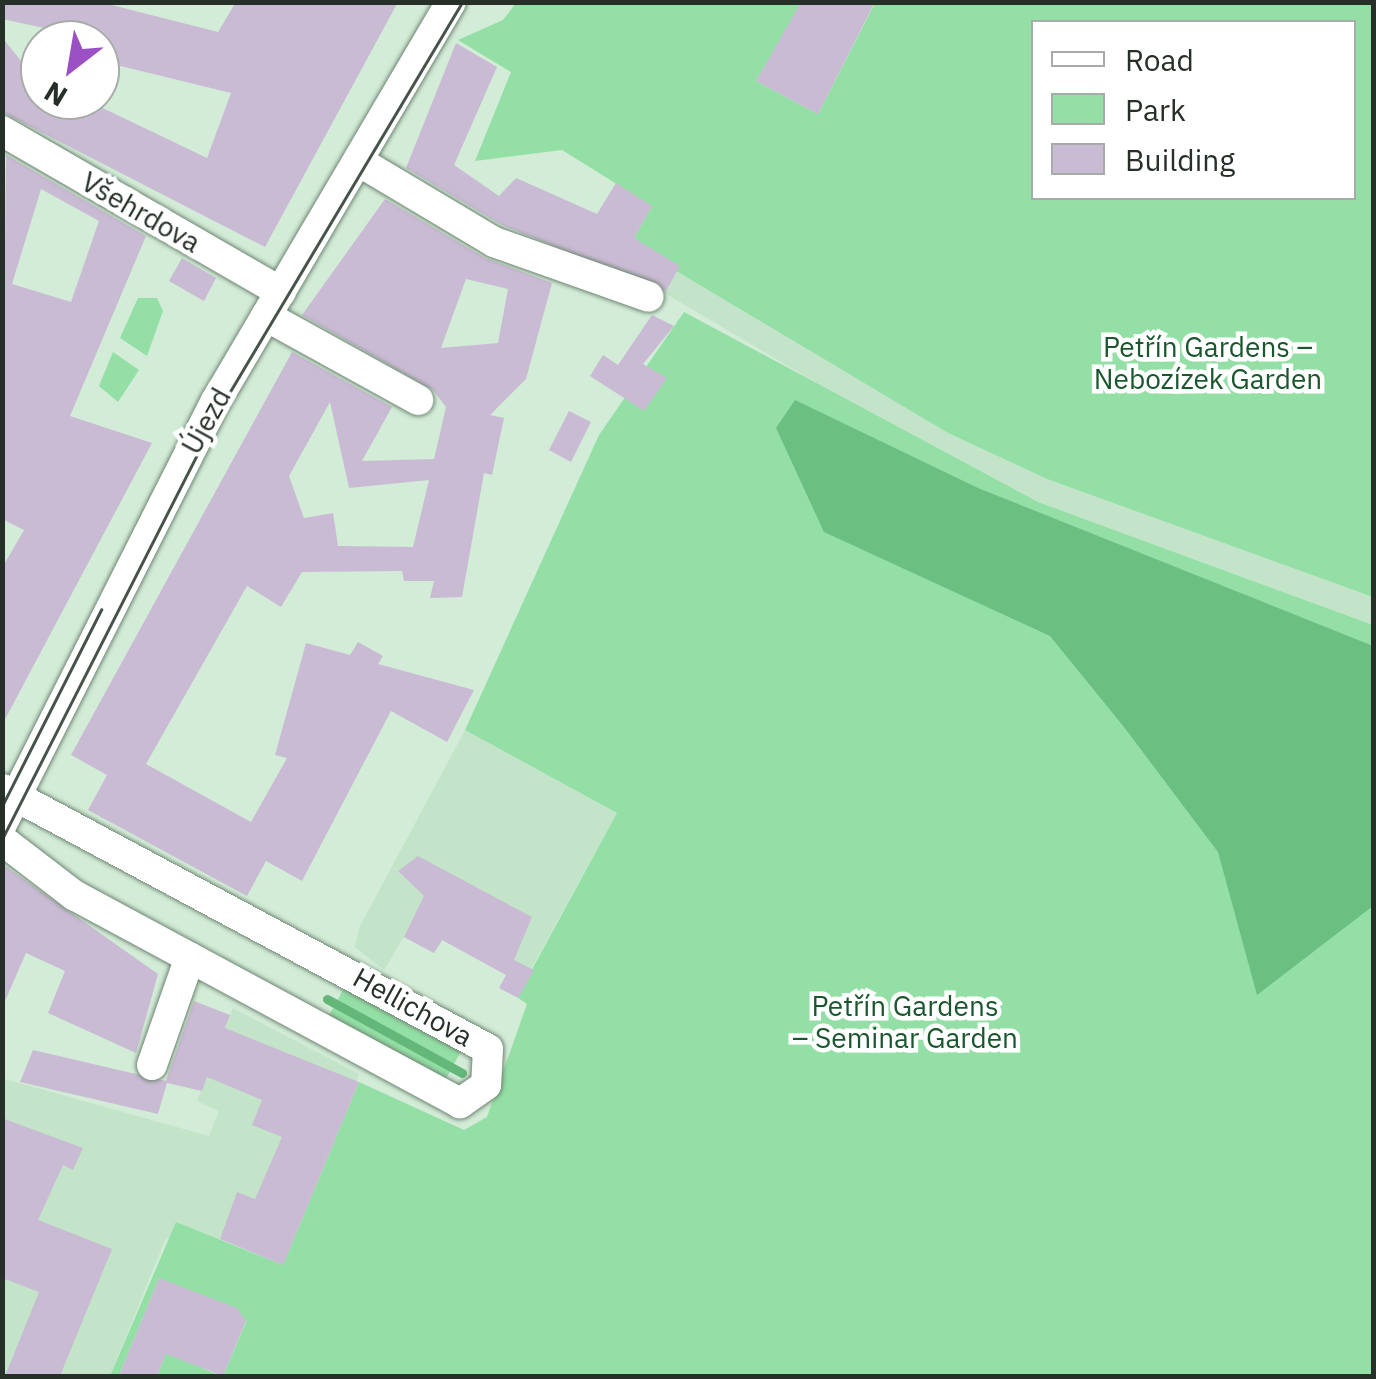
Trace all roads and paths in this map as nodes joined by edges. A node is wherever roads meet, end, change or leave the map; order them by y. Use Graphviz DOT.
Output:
graph roads {
  1 [pos="452,2"];
  2 [pos="469,2"];
  3 [pos="435,32"];
  4 [pos="2,131"];
  5 [pos="360,162"];
  6 [pos="649,297"];
  7 [pos="274,304"];
  8 [pos="418,400"];
  9 [pos="10,791"];
  10 [pos="2,824"];
  11 [pos="2,840"];
  12 [pos="190,958"];
  13 [pos="152,1066"];
  1 -- 3 [label="street, Újezd"];
  2 -- 3 [label="street, Újezd"];
  3 -- 5 [label="street, Újezd"];
  4 -- 7 [label="street, Všehrdova"];
  5 -- 6 [label="street"];
  5 -- 7 [label="street, Újezd"];
  7 -- 8 [label="street, Všehrdova"];
  7 -- 9 [label="street, Újezd"];
  9 -- 10 [label="street, Újezd"];
  9 -- 12 [label="street, Hellichova"];
  11 -- 12 [label="street, Hellichova"];
  12 -- 13 [label="street"];
}
